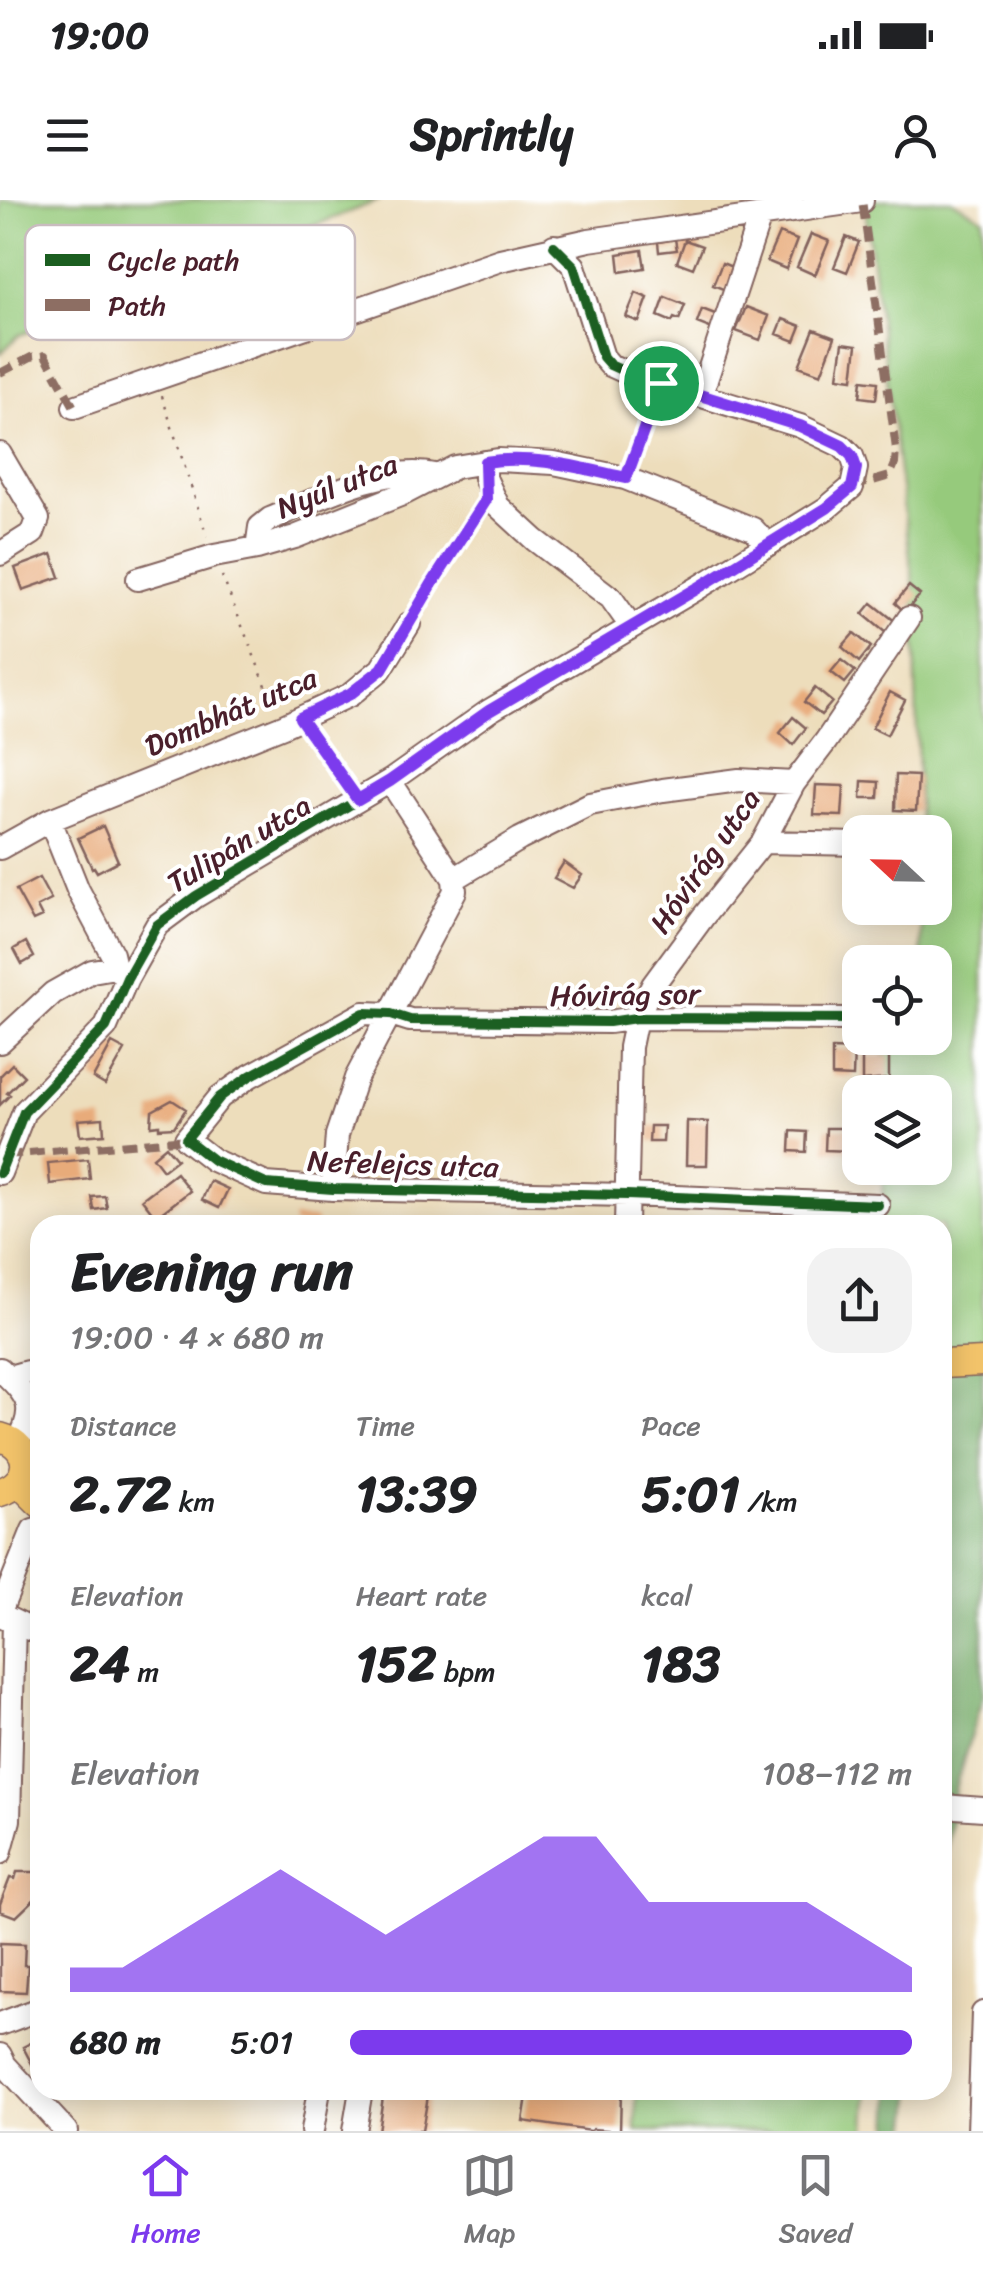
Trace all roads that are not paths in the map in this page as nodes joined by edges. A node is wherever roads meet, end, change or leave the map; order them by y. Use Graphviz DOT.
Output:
graph roads {
  1 [pos="862,201"];
  2 [pos="760,216"];
  3 [pos="588,240"];
  4 [pos="554,246"];
  5 [pos="574,266"];
  6 [pos="355,310"];
  7 [pos="268,340"];
  8 [pos="700,395"];
  9 [pos="74,407"];
  10 [pos="0,454"];
  11 [pos="485,462"];
  12 [pos="766,544"];
  13 [pos="0,554"];
  14 [pos="138,579"];
  15 [pos="909,618"];
  16 [pos="409,624"];
  17 [pos="631,626"];
  18 [pos="390,781"];
  19 [pos="794,783"];
  20 [pos="50,820"];
  21 [pos="763,842"];
  22 [pos="842,844"];
  23 [pos="0,848"];
  24 [pos="454,879"];
  25 [pos="121,973"];
  26 [pos="391,1014"];
  27 [pos="636,1018"];
  28 [pos="842,1019"];
  29 [pos="0,1042"];
  30 [pos="0,1172"];
  31 [pos="334,1189"];
  32 [pos="627,1195"];
  33 [pos="878,1205"];
  34 [pos="626,1215"];
  35 [pos="983,1362"];
  36 [pos="952,1364"];
  37 [pos="30,1372"];
  38 [pos="4,1373"];
  39 [pos="6,1439"];
  40 [pos="10,1487"];
  41 [pos="30,1539"];
  42 [pos="5,1616"];
  43 [pos="30,1629"];
  44 [pos="952,1806"];
  45 [pos="983,1808"];
  46 [pos="0,1853"];
  47 [pos="30,2013"];
  48 [pos="983,2013"];
  49 [pos="0,2024"];
  50 [pos="982,2039"];
  51 [pos="0,2055"];
  52 [pos="30,2091"];
  53 [pos="38,2100"];
  54 [pos="317,2100"];
  55 [pos="359,2100"];
  56 [pos="66,2131"];
  57 [pos="312,2131"];
  58 [pos="354,2131"];
  59 [pos="979,2131"];
  1 -- 2 [label="street"];
  2 -- 3 [label="street"];
  2 -- 8 [label="street"];
  3 -- 4 [label="street"];
  3 -- 5 [label="street"];
  4 -- 5 [label="street"];
  4 -- 6 [label="street"];
  5 -- 8 [label="street"];
  7 -- 9 [label="street"];
  8 -- 12 [label="street, Tulipán utca"];
  10 -- 13 [label="street"];
  11 -- 12 [label="street, Nyúl utca"];
  11 -- 14 [label="street, Nyúl utca"];
  11 -- 17 [label="street"];
  12 -- 17 [label="street, Tulipán utca"];
  15 -- 19 [label="street, Hóvirág utca"];
  16 -- 20 [label="street, Dombhát utca"];
  17 -- 18 [label="street, Tulipán utca"];
  18 -- 24 [label="street"];
  18 -- 25 [label="street, Tulipán utca"];
  19 -- 21 [label="street, Hóvirág utca"];
  19 -- 24 [label="street"];
  20 -- 23 [label="street, Dombhát utca"];
  20 -- 25 [label="street"];
  21 -- 22 [label="street"];
  21 -- 27 [label="street, Hóvirág utca"];
  24 -- 26 [label="street"];
  25 -- 29 [label="street"];
  25 -- 30 [label="street, Tulipán utca"];
  26 -- 27 [label="street, Hóvirág sor"];
  26 -- 31 [label="street"];
  26 -- 31 [label="street, Nefelejcs utca"];
  27 -- 28 [label="street, Hóvirág sor"];
  27 -- 32 [label="street, Hóvirág utca"];
  31 -- 32 [label="street, Nefelejcs utca"];
  32 -- 33 [label="street, Nefelejcs utca"];
  32 -- 34 [label="street, Hóvirág utca"];
  35 -- 36 [label="main road"];
  37 -- 38 [label="street"];
  38 -- 39 [label="street"];
  39 -- 40 [label="main road"];
  41 -- 42 [label="street"];
  42 -- 43 [label="street"];
  42 -- 46 [label="street"];
  44 -- 45 [label="street"];
  47 -- 49 [label="street"];
  48 -- 50 [label="street"];
  50 -- 59 [label="street"];
  51 -- 52 [label="street"];
  53 -- 56 [label="street"];
  54 -- 57 [label="street"];
  55 -- 58 [label="street"];
}
